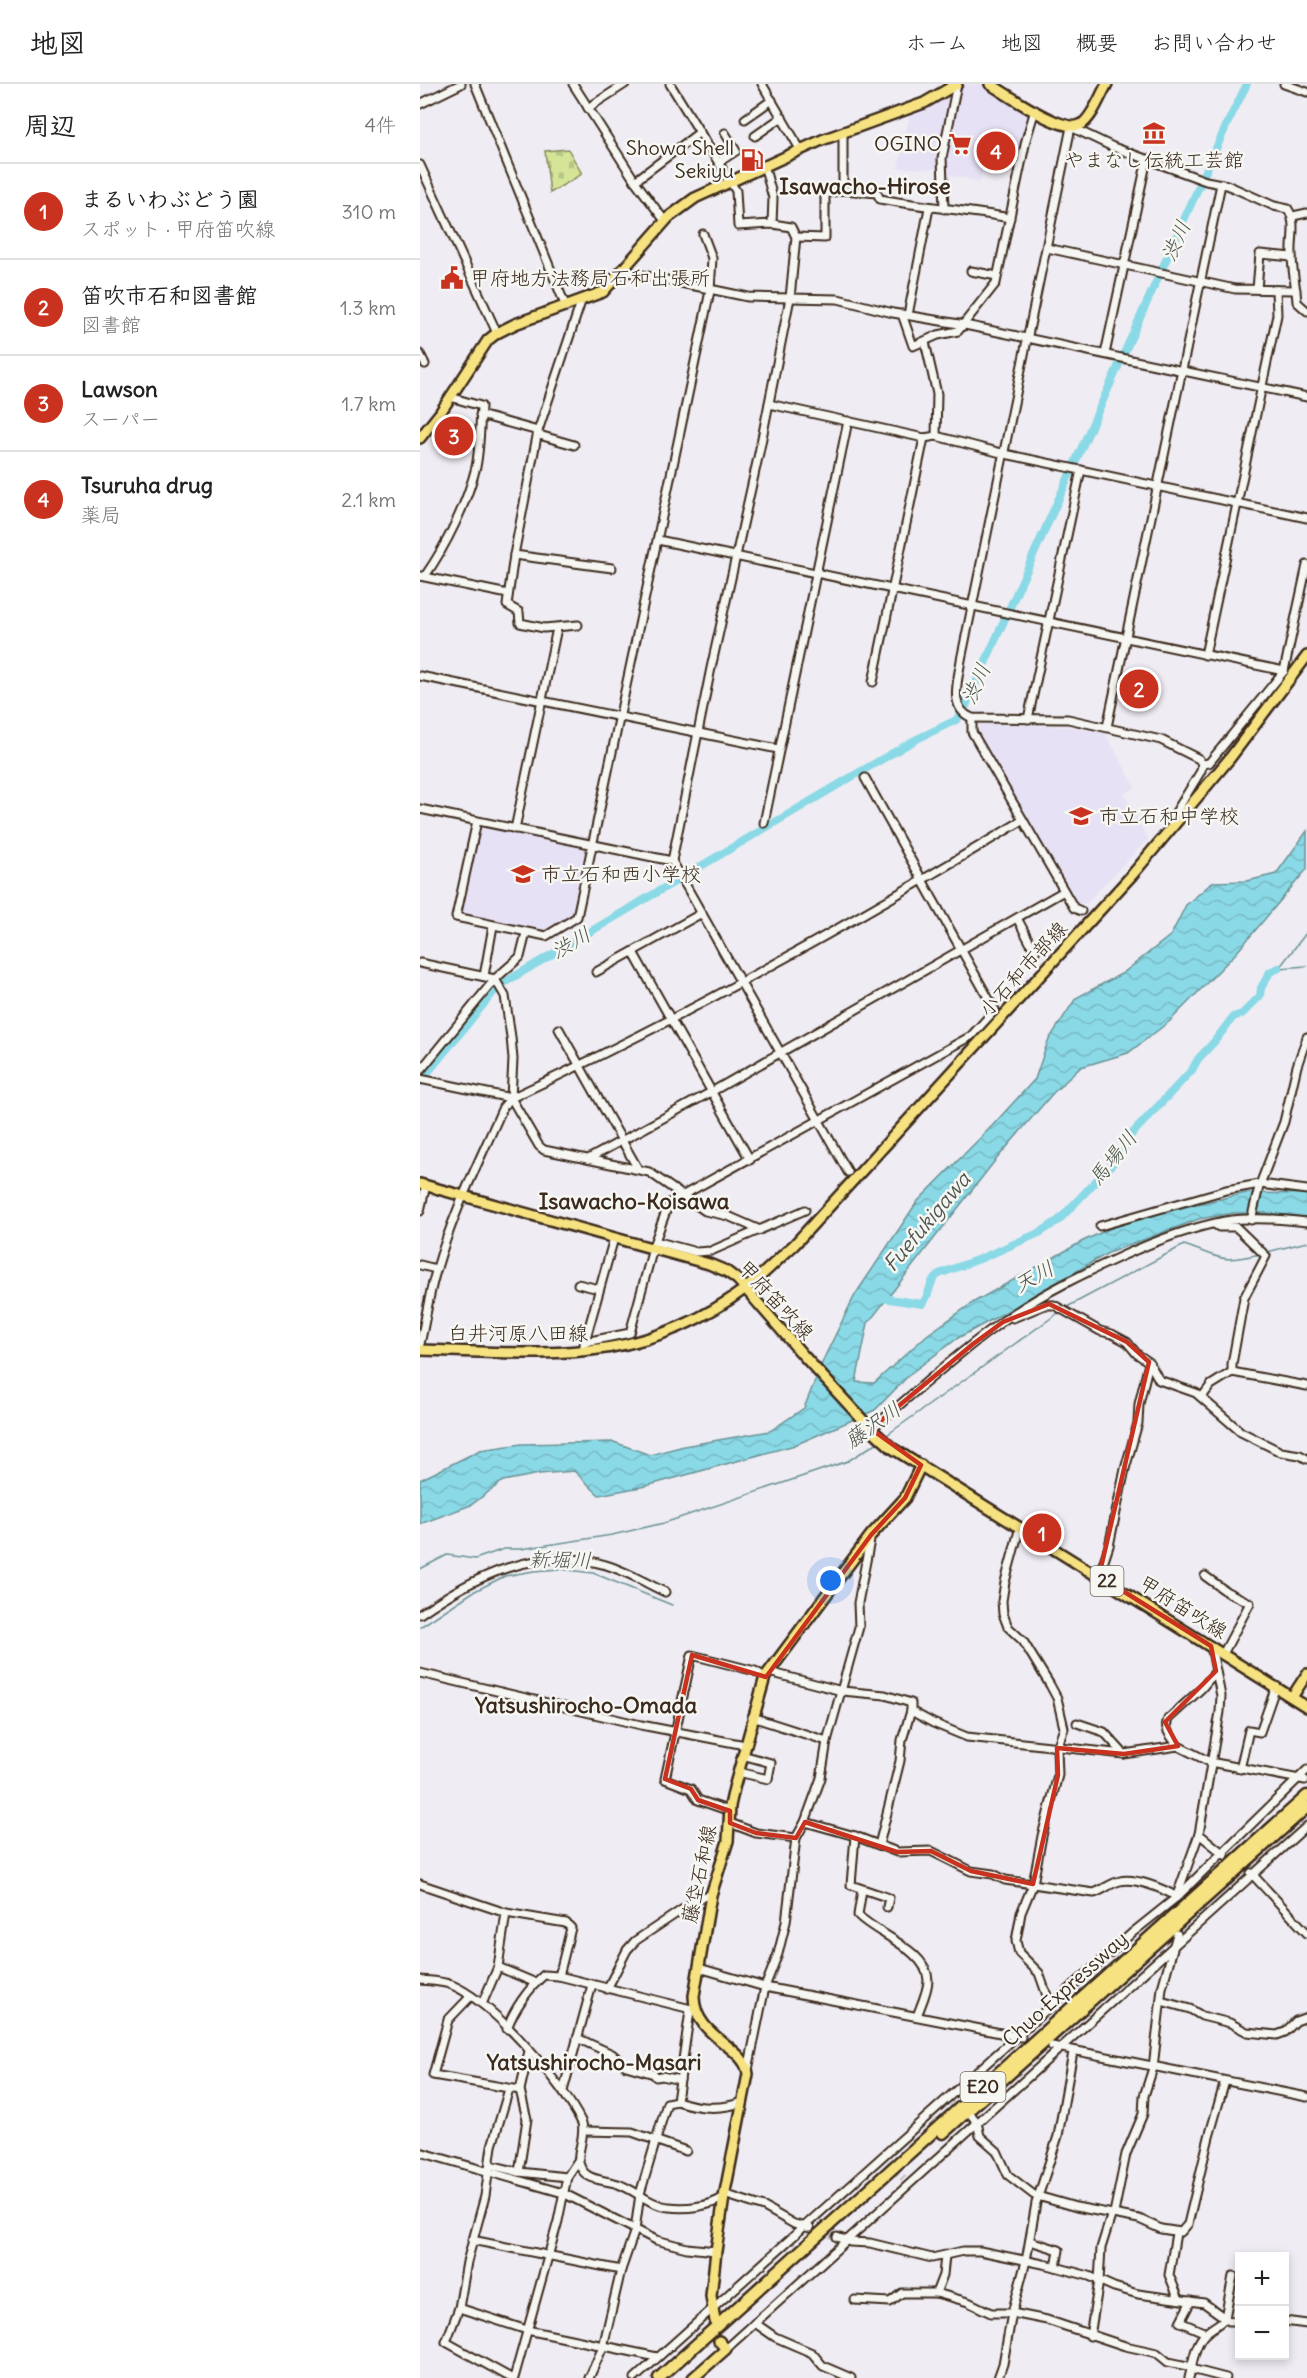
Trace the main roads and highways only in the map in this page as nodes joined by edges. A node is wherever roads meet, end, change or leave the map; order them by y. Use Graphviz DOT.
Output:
graph roads {
  1 [pos="957,84"];
  2 [pos="990,84"];
  3 [pos="1107,84"];
  4 [pos="420,438"];
  5 [pos="1307,656"];
  6 [pos="423,1184"];
  7 [pos="748,1290"];
  8 [pos="420,1350"];
  9 [pos="921,1465"];
  10 [pos="1307,1674"];
  11 [pos="1292,1697"];
  12 [pos="1307,1707"];
  13 [pos="1307,1796"];
  14 [pos="1307,1807"];
  15 [pos="715,2321"];
  16 [pos="719,2341"];
  17 [pos="659,2378"];
  18 [pos="669,2378"];
  19 [pos="693,2378"];
  1 -- 4 [label="main road"];
  2 -- 3 [label="main road"];
  5 -- 7 [label="main road, 小石和市部線"];
  6 -- 7 [label="main road, 甲府笛吹線 / 22"];
  7 -- 8 [label="main road, 白井河原八田線"];
  7 -- 9 [label="main road, 甲府笛吹線 / 22"];
  9 -- 11 [label="main road, 甲府笛吹線 / 22"];
  9 -- 15 [label="main road, 藤垈石和線"];
  10 -- 11 [label="main road"];
  11 -- 12 [label="main road, 甲府笛吹線 / 22"];
  13 -- 17 [label="highway, Chuo Expressway / E20"];
  14 -- 18 [label="highway, Chuo Expressway / E20"];
  16 -- 19 [label="main road"];
}
